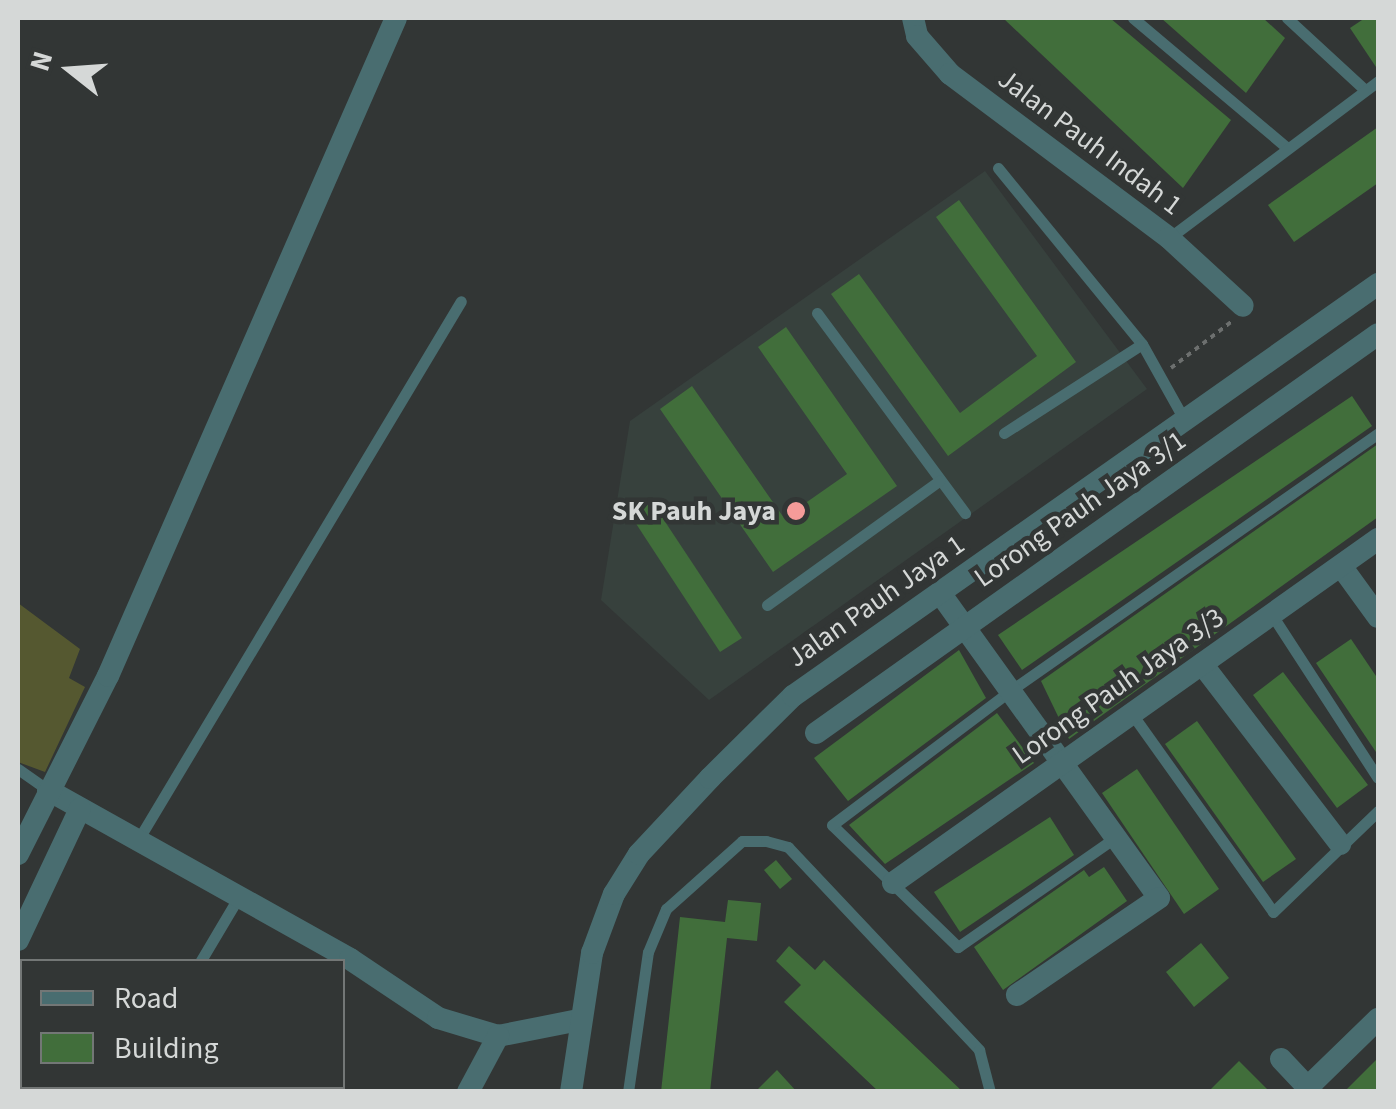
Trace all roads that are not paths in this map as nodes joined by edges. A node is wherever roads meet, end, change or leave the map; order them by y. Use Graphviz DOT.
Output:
graph roads {
  1 [pos="396,18"];
  2 [pos="913,18"];
  3 [pos="1132,18"];
  4 [pos="1287,18"];
  5 [pos="1378,81"];
  6 [pos="1365,90"];
  7 [pos="1285,146"];
  8 [pos="998,168"];
  9 [pos="1170,238"];
  10 [pos="1370,290"];
  11 [pos="461,301"];
  12 [pos="1243,306"];
  13 [pos="818,313"];
  14 [pos="1378,321"];
  15 [pos="1378,334"];
  16 [pos="1142,344"];
  17 [pos="1185,420"];
  18 [pos="1004,433"];
  19 [pos="1378,433"];
  20 [pos="940,480"];
  21 [pos="965,513"];
  22 [pos="1378,539"];
  23 [pos="1341,566"];
  24 [pos="940,593"];
  25 [pos="768,605"];
  26 [pos="1272,614"];
  27 [pos="1378,617"];
  28 [pos="965,628"];
  29 [pos="1202,664"];
  30 [pos="1010,691"];
  31 [pos="1132,714"];
  32 [pos="816,734"];
  33 [pos="1062,763"];
  34 [pos="18,769"];
  35 [pos="1378,778"];
  36 [pos="48,790"];
  37 [pos="80,809"];
  38 [pos="1378,811"];
  39 [pos="1116,837"];
  40 [pos="135,844"];
  41 [pos="1340,844"];
  42 [pos="18,854"];
  43 [pos="893,883"];
  44 [pos="238,898"];
  45 [pos="18,940"];
  46 [pos="202,959"];
  47 [pos="1017,994"];
  48 [pos="1378,1019"];
  49 [pos="579,1020"];
  50 [pos="498,1036"];
  51 [pos="1281,1059"];
  52 [pos="1310,1090"];
  53 [pos="468,1092"];
  54 [pos="572,1092"];
  55 [pos="628,1092"];
  56 [pos="990,1092"];
  1 -- 36 [label="street"];
  2 -- 9 [label="street, Jalan Pauh Indah 1"];
  3 -- 7 [label="lane"];
  4 -- 6 [label="lane"];
  5 -- 6 [label="lane"];
  6 -- 7 [label="lane"];
  7 -- 9 [label="lane"];
  8 -- 16 [label="lane"];
  9 -- 12 [label="street, Jalan Pauh Indah 1"];
  10 -- 14 [label="street"];
  10 -- 17 [label="street, Jalan Pauh Jaya 1"];
  11 -- 40 [label="lane"];
  13 -- 20 [label="lane"];
  15 -- 28 [label="street, Lorong Pauh Jaya 3/1"];
  16 -- 17 [label="lane"];
  16 -- 18 [label="lane"];
  17 -- 24 [label="street, Jalan Pauh Jaya 1"];
  19 -- 30 [label="lane"];
  20 -- 21 [label="lane"];
  20 -- 25 [label="lane"];
  22 -- 23 [label="street, Lorong Pauh Jaya 3/3"];
  23 -- 26 [label="street, Lorong Pauh Jaya 3/3"];
  23 -- 27 [label="street"];
  24 -- 28 [label="street"];
  24 -- 49 [label="street, Jalan Pauh Jaya 1"];
  26 -- 29 [label="street, Lorong Pauh Jaya 3/3"];
  26 -- 35 [label="lane"];
  28 -- 30 [label="street"];
  28 -- 32 [label="street, Lorong Pauh Jaya 3/1"];
  29 -- 31 [label="street, Lorong Pauh Jaya 3/3"];
  29 -- 41 [label="street"];
  30 -- 33 [label="street"];
  30 -- 43 [label="lane"];
  31 -- 33 [label="street, Lorong Pauh Jaya 3/3"];
  31 -- 41 [label="lane"];
  33 -- 39 [label="street"];
  33 -- 43 [label="street, Lorong Pauh Jaya 3/3"];
  34 -- 36 [label="lane"];
  36 -- 37 [label="street"];
  36 -- 42 [label="street"];
  37 -- 40 [label="street"];
  37 -- 45 [label="street"];
  38 -- 41 [label="lane"];
  39 -- 43 [label="lane"];
  39 -- 47 [label="street"];
  40 -- 44 [label="street"];
  44 -- 46 [label="lane"];
  44 -- 50 [label="street"];
  48 -- 52 [label="street"];
  49 -- 50 [label="street"];
  49 -- 54 [label="street, Jalan Pauh Jaya 1"];
  50 -- 53 [label="street"];
  51 -- 52 [label="street"];
  55 -- 56 [label="lane"];
}
